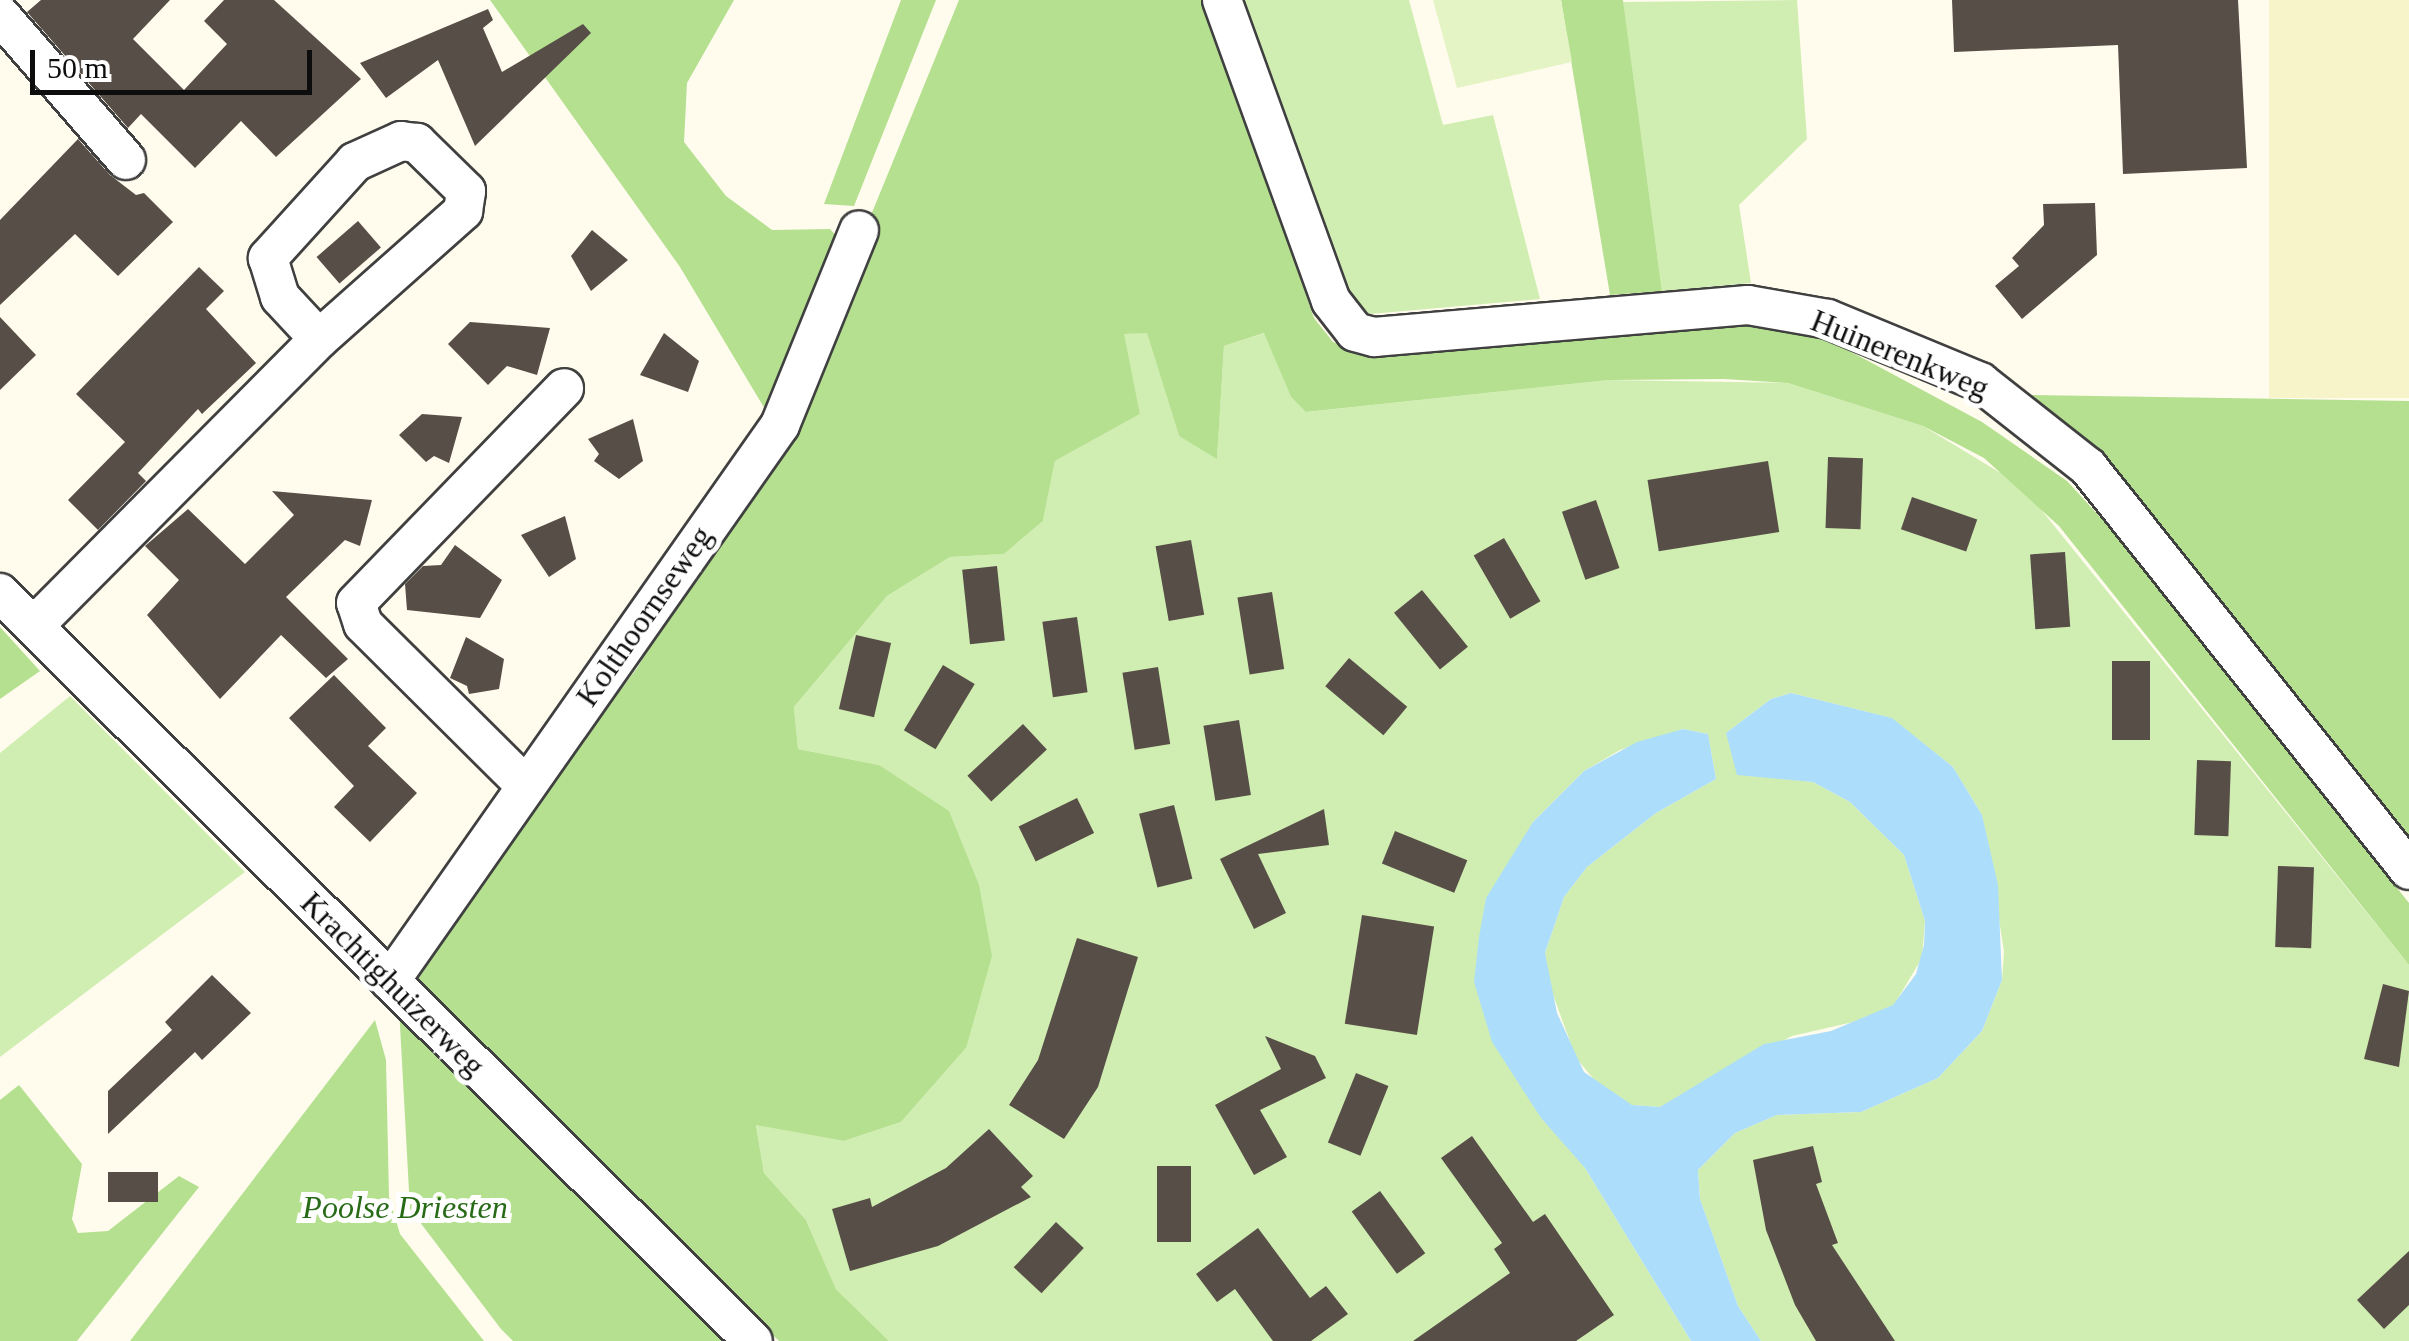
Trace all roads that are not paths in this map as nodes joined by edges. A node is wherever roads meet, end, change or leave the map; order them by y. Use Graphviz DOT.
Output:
graph roads {
  1 [pos="1222,0"];
  2 [pos="0,15"];
  3 [pos="126,160"];
  4 [pos="859,230"];
  5 [pos="319,340"];
  6 [pos="564,388"];
  7 [pos="0,593"];
  8 [pos="34,626"];
  9 [pos="525,785"];
  10 [pos="2409,870"];
  11 [pos="390,981"];
  12 [pos="754,1341"];
  1 -- 10 [label="street, Huinerenkweg"];
  2 -- 3 [label="street"];
  4 -- 9 [label="street, Kolthoornseweg"];
  5 -- 5 [label="street"];
  5 -- 8 [label="street"];
  6 -- 9 [label="street"];
  7 -- 8 [label="street, Krachtighuizerweg"];
  8 -- 11 [label="street, Krachtighuizerweg"];
  9 -- 11 [label="street, Kolthoornseweg"];
  11 -- 12 [label="street, Krachtighuizerweg"];
}
